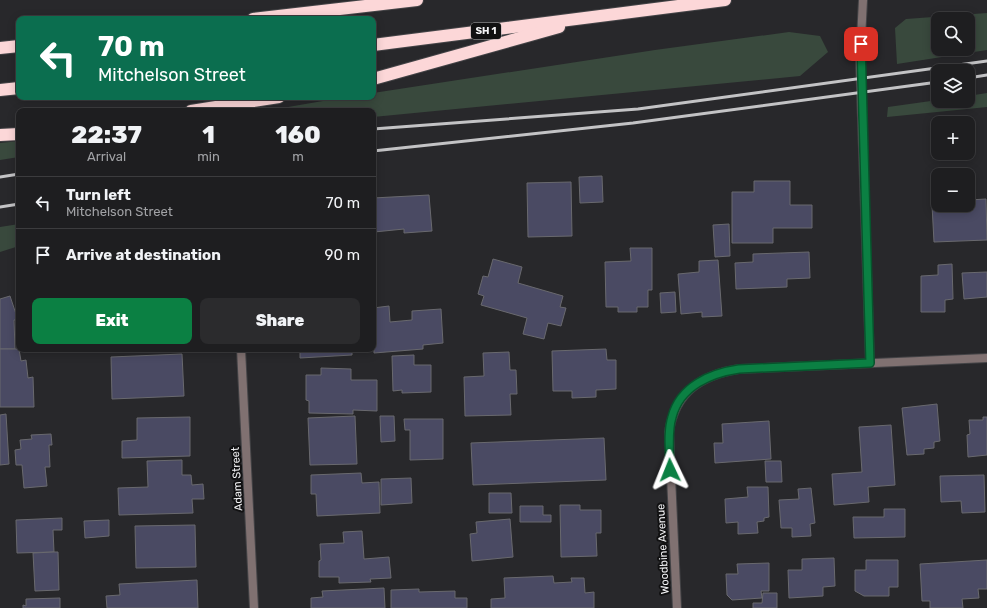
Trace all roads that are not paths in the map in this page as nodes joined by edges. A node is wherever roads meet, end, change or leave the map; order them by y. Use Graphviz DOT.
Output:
graph roads {
  1 [pos="408,0"];
  2 [pos="725,0"];
  3 [pos="862,0"];
  4 [pos="277,16"];
  5 [pos="598,16"];
  6 [pos="376,45"];
  7 [pos="16,46"];
  8 [pos="0,48"];
  9 [pos="376,78"];
  10 [pos="16,88"];
  11 [pos="0,90"];
  12 [pos="260,100"];
  13 [pos="210,108"];
  14 [pos="16,134"];
  15 [pos="0,135"];
  16 [pos="241,352"];
  17 [pos="987,358"];
  18 [pos="870,363"];
  19 [pos="254,608"];
  20 [pos="677,608"];
  1 -- 4 [label="highway"];
  2 -- 5 [label="highway, SH 1"];
  3 -- 18 [label="street"];
  5 -- 6 [label="highway, SH 1"];
  5 -- 9 [label="highway"];
  7 -- 8 [label="highway"];
  10 -- 11 [label="highway"];
  12 -- 13 [label="highway"];
  14 -- 15 [label="highway"];
  16 -- 19 [label="street, Adam Street"];
  17 -- 18 [label="street, Woodbine Avenue"];
  18 -- 20 [label="street, Woodbine Avenue"];
}
